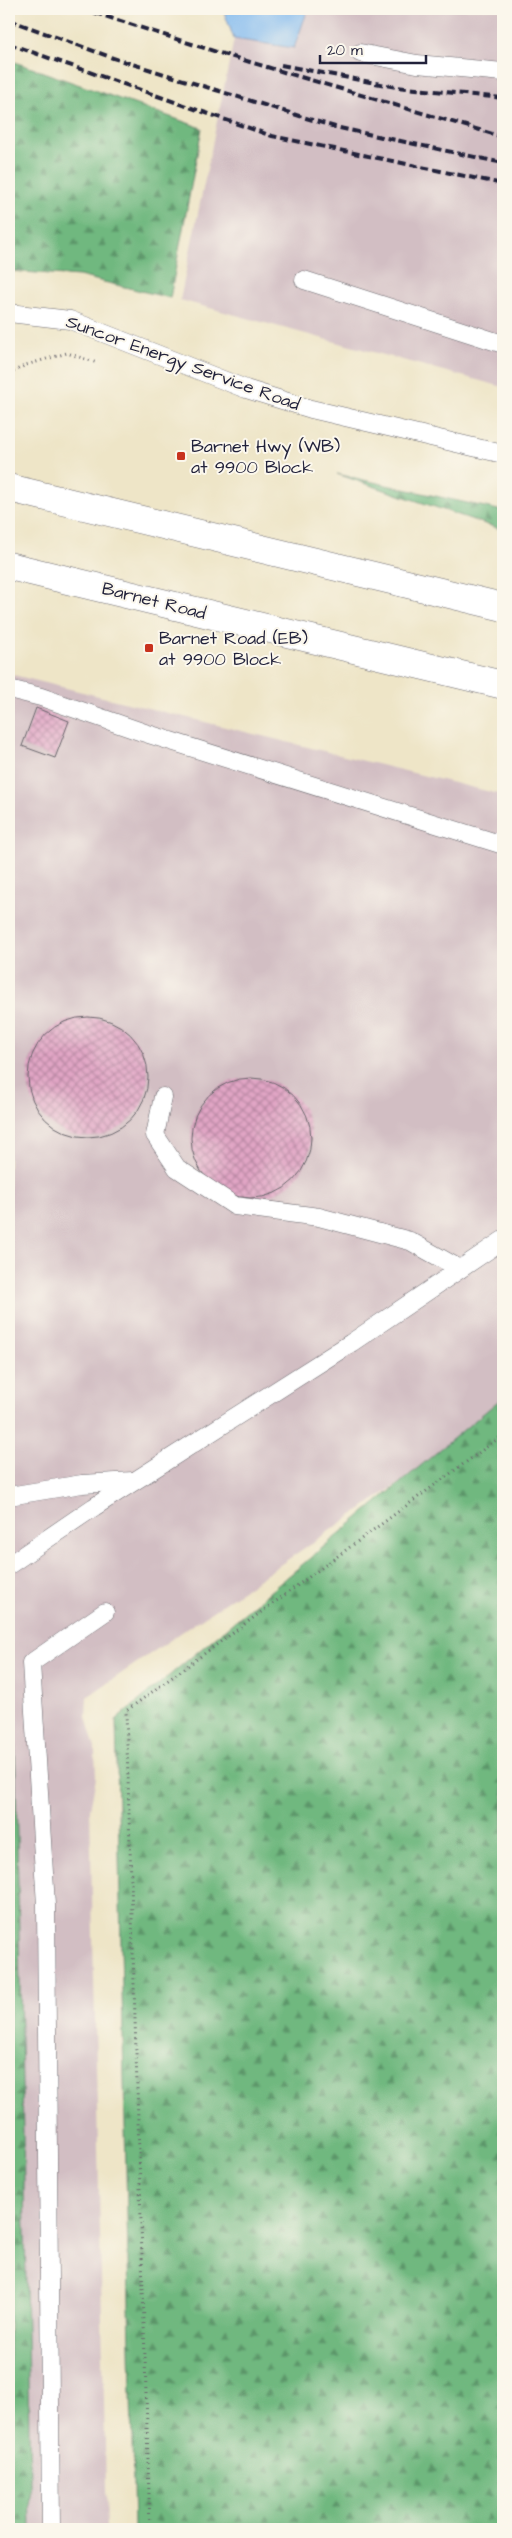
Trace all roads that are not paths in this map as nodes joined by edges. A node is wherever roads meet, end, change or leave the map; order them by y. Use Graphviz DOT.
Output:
graph roads {
  1 [pos="360,53"];
  2 [pos="503,72"];
  3 [pos="304,280"];
  4 [pos="9,313"];
  5 [pos="503,344"];
  6 [pos="503,454"];
  7 [pos="11,485"];
  8 [pos="9,566"];
  9 [pos="503,607"];
  10 [pos="503,686"];
  11 [pos="9,689"];
  12 [pos="503,845"];
  13 [pos="163,1097"];
  14 [pos="503,1240"];
  15 [pos="460,1269"];
  16 [pos="136,1480"];
  17 [pos="9,1496"];
  18 [pos="9,1565"];
  19 [pos="105,1612"];
  20 [pos="51,2529"];
  1 -- 2 [label="lane"];
  3 -- 5 [label="lane"];
  4 -- 6 [label="lane, Suncor Energy Service Road"];
  7 -- 9 [label="main road"];
  8 -- 10 [label="main road, Barnet Road"];
  11 -- 12 [label="lane"];
  13 -- 15 [label="lane"];
  14 -- 15 [label="lane"];
  15 -- 16 [label="lane"];
  16 -- 17 [label="lane"];
  16 -- 18 [label="lane"];
  19 -- 20 [label="lane"];
}
